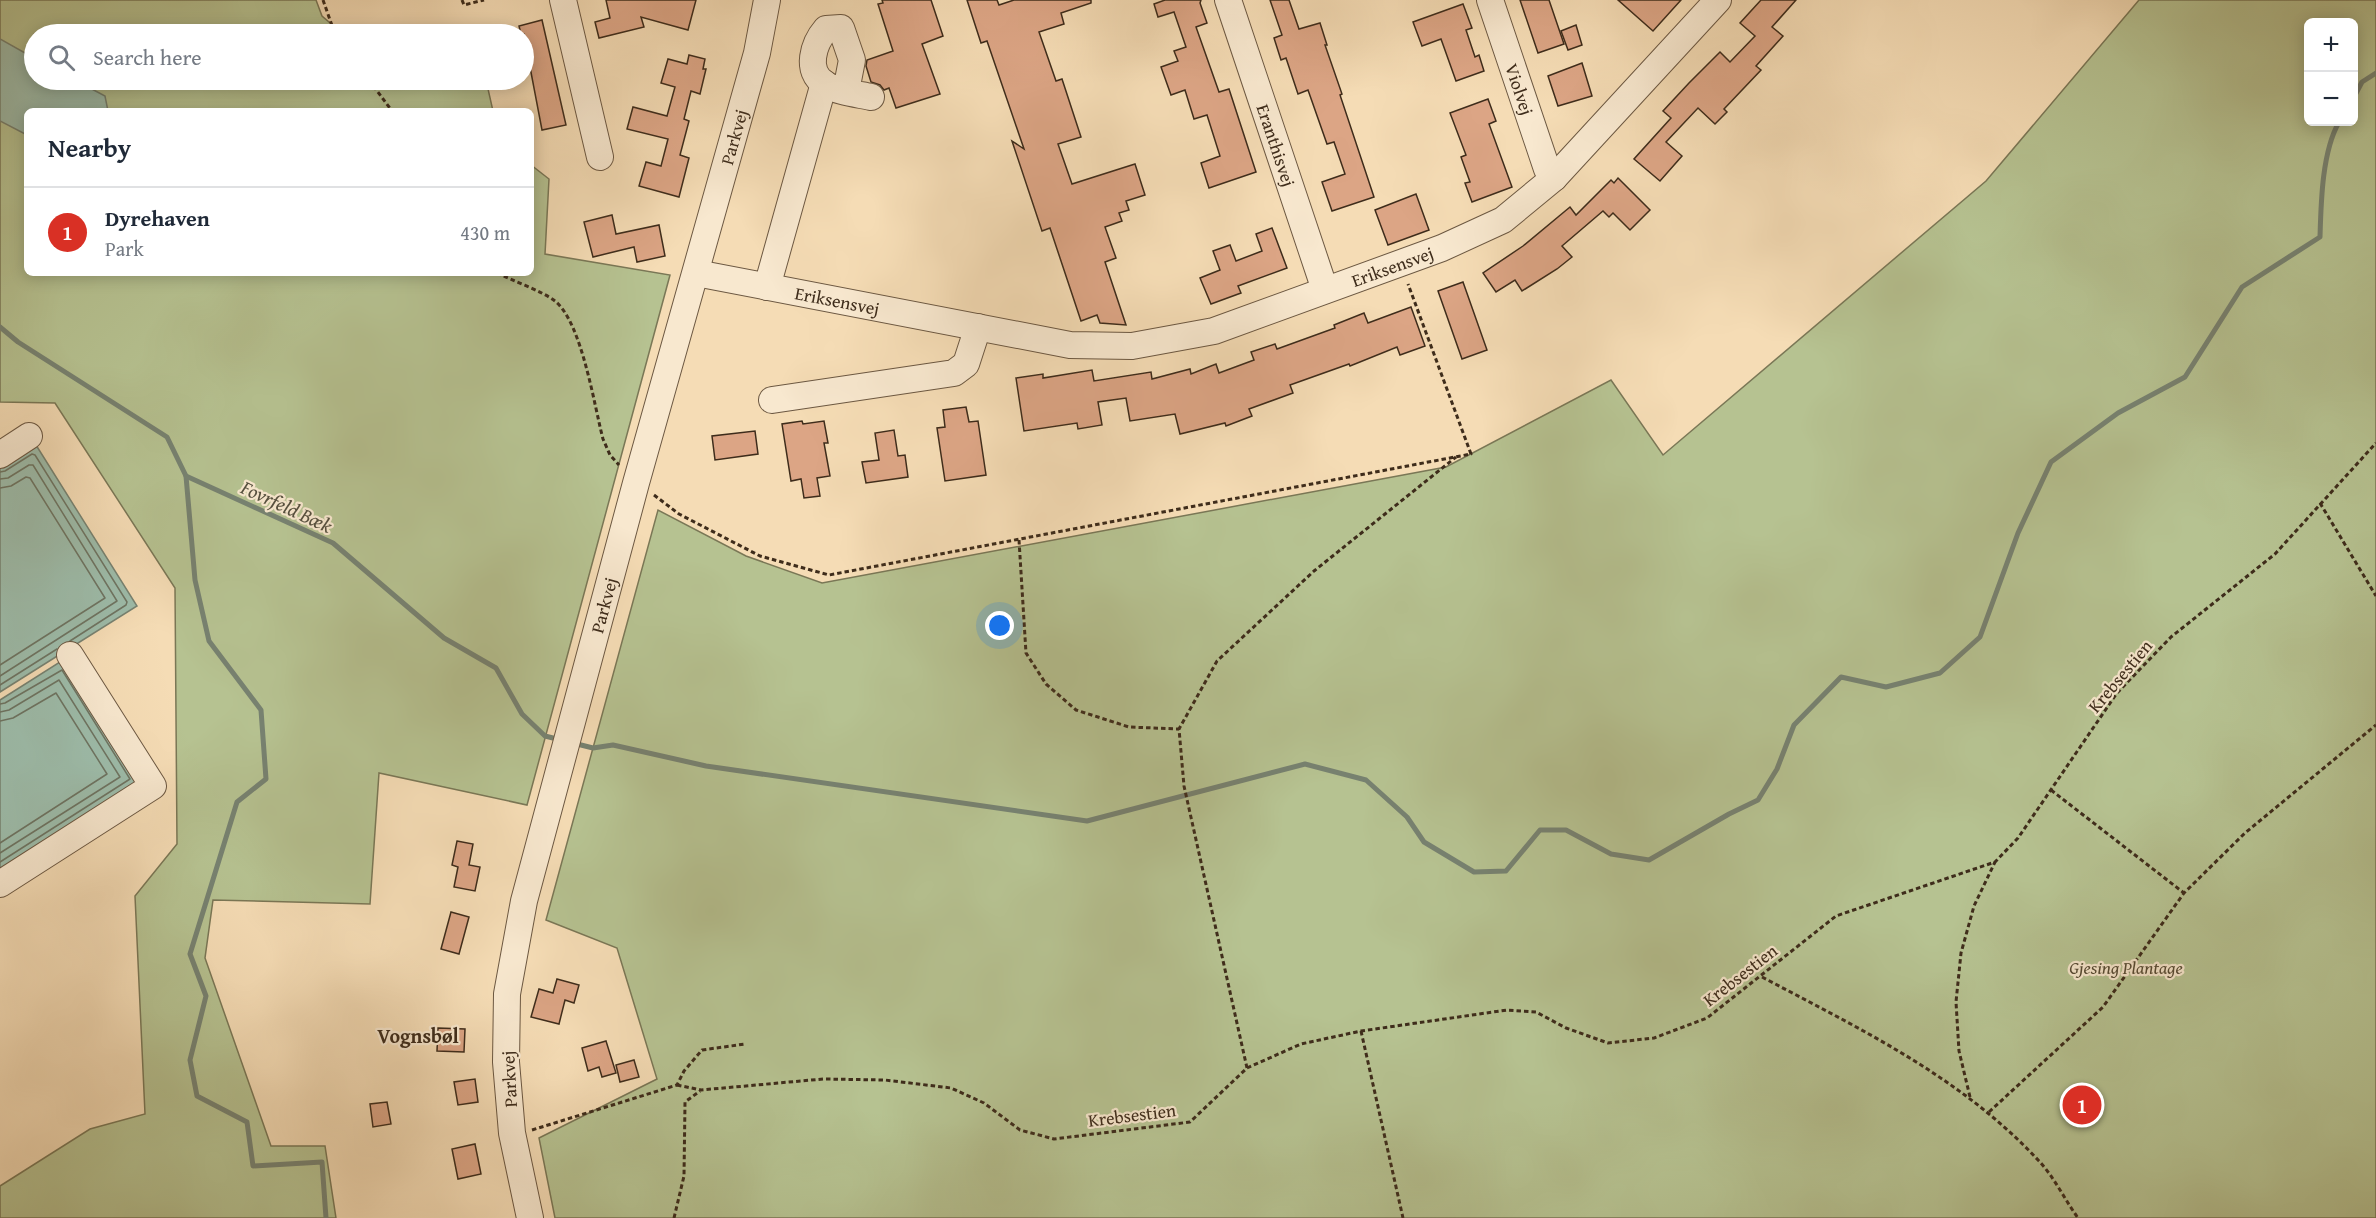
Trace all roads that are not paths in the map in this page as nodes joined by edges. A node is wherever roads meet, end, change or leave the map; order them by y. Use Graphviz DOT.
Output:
graph roads {
  1 [pos="563,0"];
  2 [pos="767,0"];
  3 [pos="1227,0"];
  4 [pos="1490,0"];
  5 [pos="1718,0"];
  6 [pos="871,96"];
  7 [pos="600,157"];
  8 [pos="1554,178"];
  9 [pos="696,273"];
  10 [pos="766,287"];
  11 [pos="1325,290"];
  12 [pos="978,327"];
  13 [pos="772,400"];
  14 [pos="29,436"];
  15 [pos="0,455"];
  16 [pos="70,655"];
  17 [pos="0,884"];
  18 [pos="530,1218"];
  1 -- 7 [label="street"];
  2 -- 9 [label="street, Parkvej"];
  3 -- 11 [label="street, Eranthisvej"];
  4 -- 8 [label="street, Violvej"];
  5 -- 8 [label="street, Eriksensvej"];
  6 -- 10 [label="street"];
  8 -- 11 [label="street, Eriksensvej"];
  9 -- 10 [label="street, Eriksensvej"];
  9 -- 18 [label="street, Parkvej"];
  10 -- 12 [label="street, Eriksensvej"];
  11 -- 12 [label="street, Eriksensvej"];
  12 -- 13 [label="street"];
  14 -- 15 [label="street"];
  16 -- 17 [label="street"];
}
